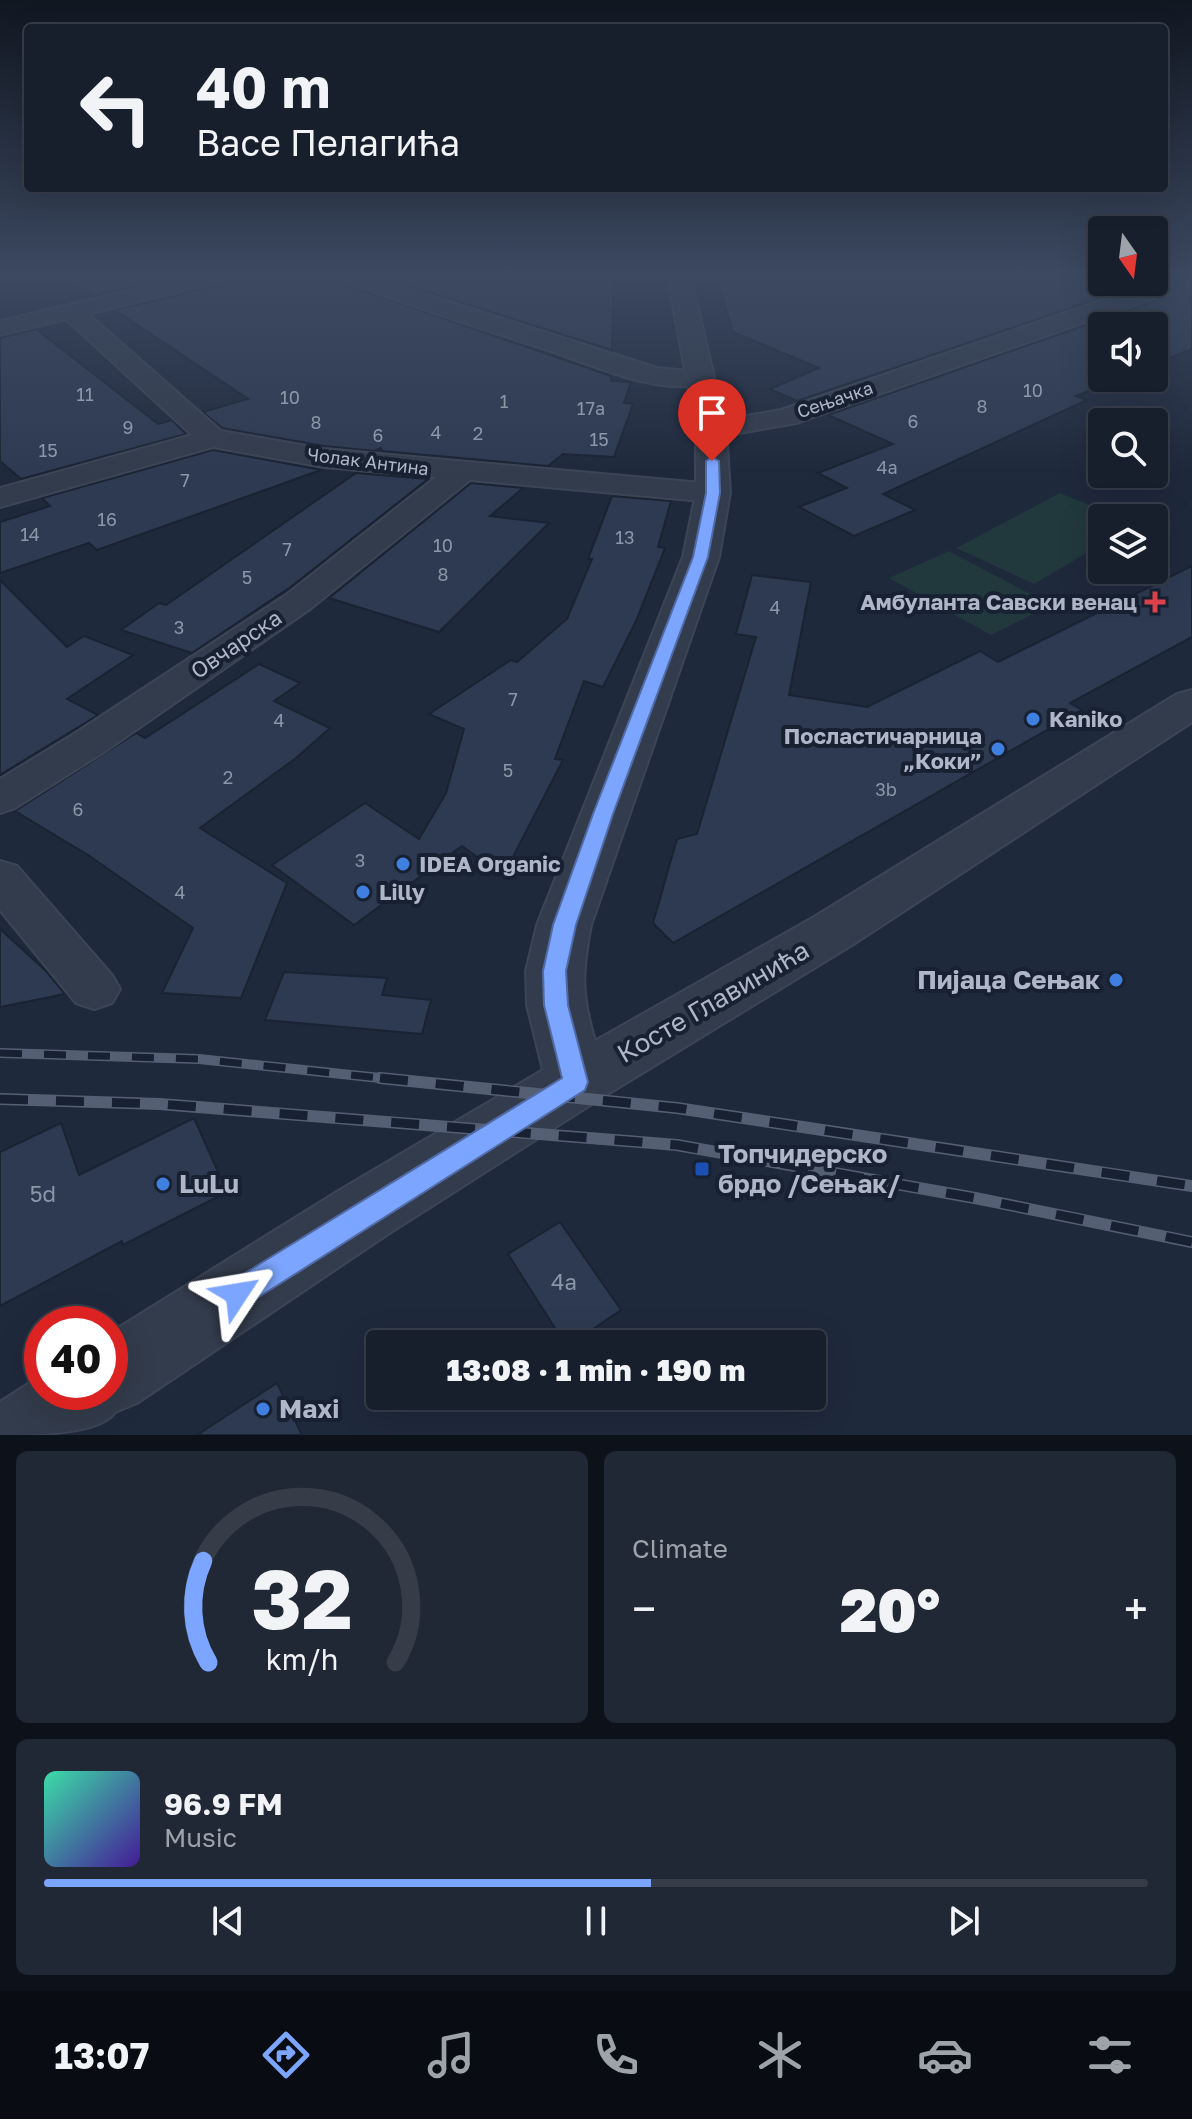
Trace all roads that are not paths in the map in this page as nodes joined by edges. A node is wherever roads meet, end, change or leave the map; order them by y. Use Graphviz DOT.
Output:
graph roads {
  1 [pos="103,340"];
  2 [pos="541,340"];
  3 [pos="692,340"];
  4 [pos="1004,340"];
  5 [pos="700,378"];
  6 [pos="711,430"];
  7 [pos="212,438"];
  8 [pos="460,473"];
  9 [pos="713,493"];
  10 [pos="0,498"];
  11 [pos="1192,703"];
  12 [pos="0,798"];
  13 [pos="0,878"];
  14 [pos="94,989"];
  15 [pos="576,1082"];
  16 [pos="128,1364"];
  17 [pos="57,1410"];
  18 [pos="18,1435"];
  1 -- 7 [label="street"];
  2 -- 5 [label="street"];
  3 -- 5 [label="street"];
  4 -- 6 [label="street, Сењачка"];
  5 -- 6 [label="street"];
  6 -- 9 [label="street"];
  7 -- 8 [label="street, Чолак Антина"];
  7 -- 10 [label="street"];
  8 -- 9 [label="street, Чолак Антина"];
  8 -- 12 [label="street, Овчарска"];
  9 -- 15 [label="street"];
  11 -- 15 [label="street, Косте Главинића"];
  13 -- 14 [label="street"];
  15 -- 16 [label="street, Косте Главинића"];
  17 -- 18 [label="street"];
}
